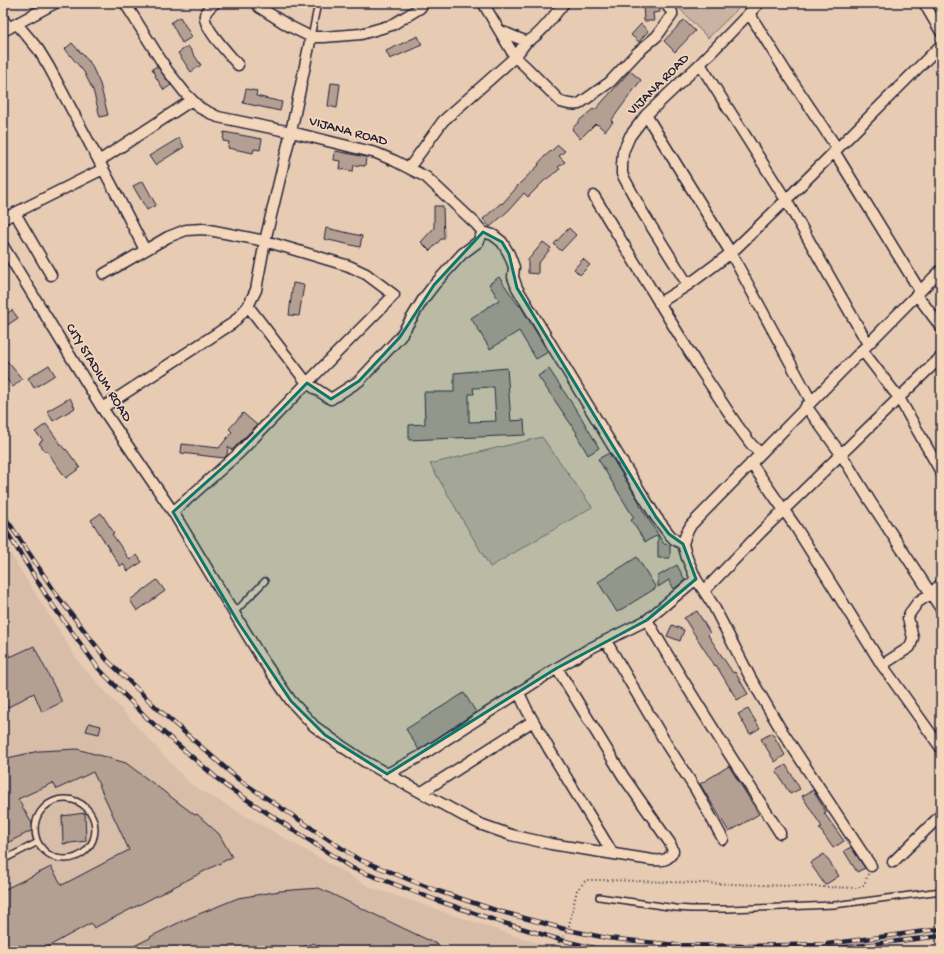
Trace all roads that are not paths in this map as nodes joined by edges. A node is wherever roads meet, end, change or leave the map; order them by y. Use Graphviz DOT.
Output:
graph roads {
  1 [pos="55,3"];
  2 [pos="125,3"];
  3 [pos="215,3"];
  4 [pos="256,3"];
  5 [pos="318,3"];
  6 [pos="424,3"];
  7 [pos="483,3"];
  8 [pos="564,3"];
  9 [pos="665,3"];
  10 [pos="759,3"];
  11 [pos="924,3"];
  12 [pos="749,13"];
  13 [pos="3,19"];
  14 [pos="10,27"];
  15 [pos="500,31"];
  16 [pos="941,32"];
  17 [pos="311,37"];
  18 [pos="527,41"];
  19 [pos="941,45"];
  20 [pos="515,57"];
  21 [pos="700,64"];
  22 [pos="238,65"];
  23 [pos="192,100"];
  24 [pos="646,116"];
  25 [pos="291,132"];
  26 [pos="836,150"];
  27 [pos="101,165"];
  28 [pos="409,168"];
  29 [pos="594,196"];
  30 [pos="786,200"];
  31 [pos="15,213"];
  32 [pos="3,219"];
  33 [pos="484,232"];
  34 [pos="266,241"];
  35 [pos="3,246"];
  36 [pos="145,250"];
  37 [pos="731,253"];
  38 [pos="941,270"];
  39 [pos="104,274"];
  40 [pos="50,275"];
  41 [pos="688,285"];
  42 [pos="918,293"];
  43 [pos="660,303"];
  44 [pos="248,306"];
  45 [pos="941,326"];
  46 [pos="865,347"];
  47 [pos="941,357"];
  48 [pos="307,383"];
  49 [pos="899,398"];
  50 [pos="809,404"];
  51 [pos="102,408"];
  52 [pos="760,453"];
  53 [pos="841,454"];
  54 [pos="751,463"];
  55 [pos="941,472"];
  56 [pos="785,509"];
  57 [pos="173,512"];
  58 [pos="683,544"];
  59 [pos="696,579"];
  60 [pos="265,581"];
  61 [pos="941,584"];
  62 [pos="704,591"];
  63 [pos="930,594"];
  64 [pos="941,609"];
  65 [pos="233,613"];
  66 [pos="647,620"];
  67 [pos="606,641"];
  68 [pos="882,665"];
  69 [pos="557,668"];
  70 [pos="519,693"];
  71 [pos="533,721"];
  72 [pos="941,748"];
  73 [pos="387,774"];
  74 [pos="422,792"];
  75 [pos="941,815"];
  76 [pos="780,833"];
  77 [pos="724,839"];
  78 [pos="38,842"];
  79 [pos="613,854"];
  80 [pos="3,860"];
  81 [pos="893,862"];
  82 [pos="871,866"];
  83 [pos="941,891"];
  84 [pos="599,897"];
  1 -- 14 [label="street"];
  2 -- 23 [label="street, VIJANA ROAD"];
  3 -- 22 [label="street"];
  4 -- 17 [label="street"];
  5 -- 17 [label="lane"];
  6 -- 17 [label="street"];
  7 -- 15 [label="street"];
  8 -- 18 [label="street"];
  9 -- 20 [label="street"];
  10 -- 12 [label="street, VIJANA ROAD"];
  11 -- 16 [label="street"];
  12 -- 21 [label="street, VIJANA ROAD"];
  12 -- 26 [label="street"];
  13 -- 14 [label="street"];
  14 -- 27 [label="street"];
  15 -- 18 [label="street"];
  15 -- 20 [label="street"];
  17 -- 25 [label="street"];
  18 -- 20 [label="street"];
  19 -- 26 [label="street"];
  20 -- 28 [label="street"];
  21 -- 24 [label="street, VIJANA ROAD"];
  21 -- 30 [label="street"];
  23 -- 25 [label="street, VIJANA ROAD"];
  23 -- 27 [label="street"];
  24 -- 37 [label="street"];
  24 -- 41 [label="street, VIJANA ROAD"];
  25 -- 28 [label="street, VIJANA ROAD"];
  25 -- 34 [label="street"];
  26 -- 30 [label="street"];
  26 -- 42 [label="street"];
  27 -- 31 [label="street"];
  27 -- 36 [label="street"];
  28 -- 33 [label="street, VIJANA ROAD"];
  29 -- 43 [label="street"];
  30 -- 37 [label="street"];
  30 -- 46 [label="street"];
  31 -- 32 [label="street"];
  31 -- 40 [label="street"];
  33 -- 48 [label="street"];
  33 -- 58 [label="street, VIJANA ROAD"];
  34 -- 36 [label="street"];
  34 -- 44 [label="street"];
  34 -- 48 [label="street"];
  35 -- 51 [label="street, CITY STADIUM ROAD"];
  36 -- 39 [label="street"];
  37 -- 41 [label="street"];
  37 -- 50 [label="street"];
  38 -- 42 [label="street"];
  41 -- 43 [label="street"];
  42 -- 45 [label="street"];
  42 -- 46 [label="street"];
  43 -- 52 [label="street"];
  44 -- 48 [label="street"];
  44 -- 51 [label="street"];
  46 -- 49 [label="street"];
  46 -- 50 [label="street"];
  47 -- 49 [label="street"];
  48 -- 57 [label="street"];
  49 -- 53 [label="street"];
  49 -- 55 [label="street"];
  50 -- 52 [label="street"];
  50 -- 53 [label="street"];
  51 -- 57 [label="street, CITY STADIUM ROAD"];
  52 -- 54 [label="street"];
  53 -- 56 [label="street"];
  53 -- 63 [label="street"];
  54 -- 56 [label="street"];
  54 -- 58 [label="street"];
  56 -- 62 [label="street"];
  56 -- 68 [label="street"];
  57 -- 65 [label="street, CITY STADIUM ROAD"];
  58 -- 59 [label="street"];
  59 -- 62 [label="street"];
  59 -- 66 [label="street"];
  60 -- 65 [label="lane"];
  61 -- 63 [label="street"];
  62 -- 82 [label="street"];
  63 -- 64 [label="street"];
  63 -- 68 [label="street"];
  65 -- 73 [label="street, CITY STADIUM ROAD"];
  66 -- 67 [label="street"];
  66 -- 76 [label="street"];
  67 -- 69 [label="street"];
  67 -- 77 [label="street"];
  68 -- 72 [label="street"];
  69 -- 70 [label="street"];
  69 -- 79 [label="street, CITY STADIUM ROAD"];
  70 -- 71 [label="street"];
  70 -- 73 [label="street"];
  71 -- 74 [label="street"];
  71 -- 79 [label="street"];
  73 -- 74 [label="street, CITY STADIUM ROAD"];
  74 -- 79 [label="street, CITY STADIUM ROAD"];
  75 -- 81 [label="street"];
  78 -- 78 [label="lane"];
  78 -- 80 [label="lane"];
  83 -- 84 [label="lane"];
}
